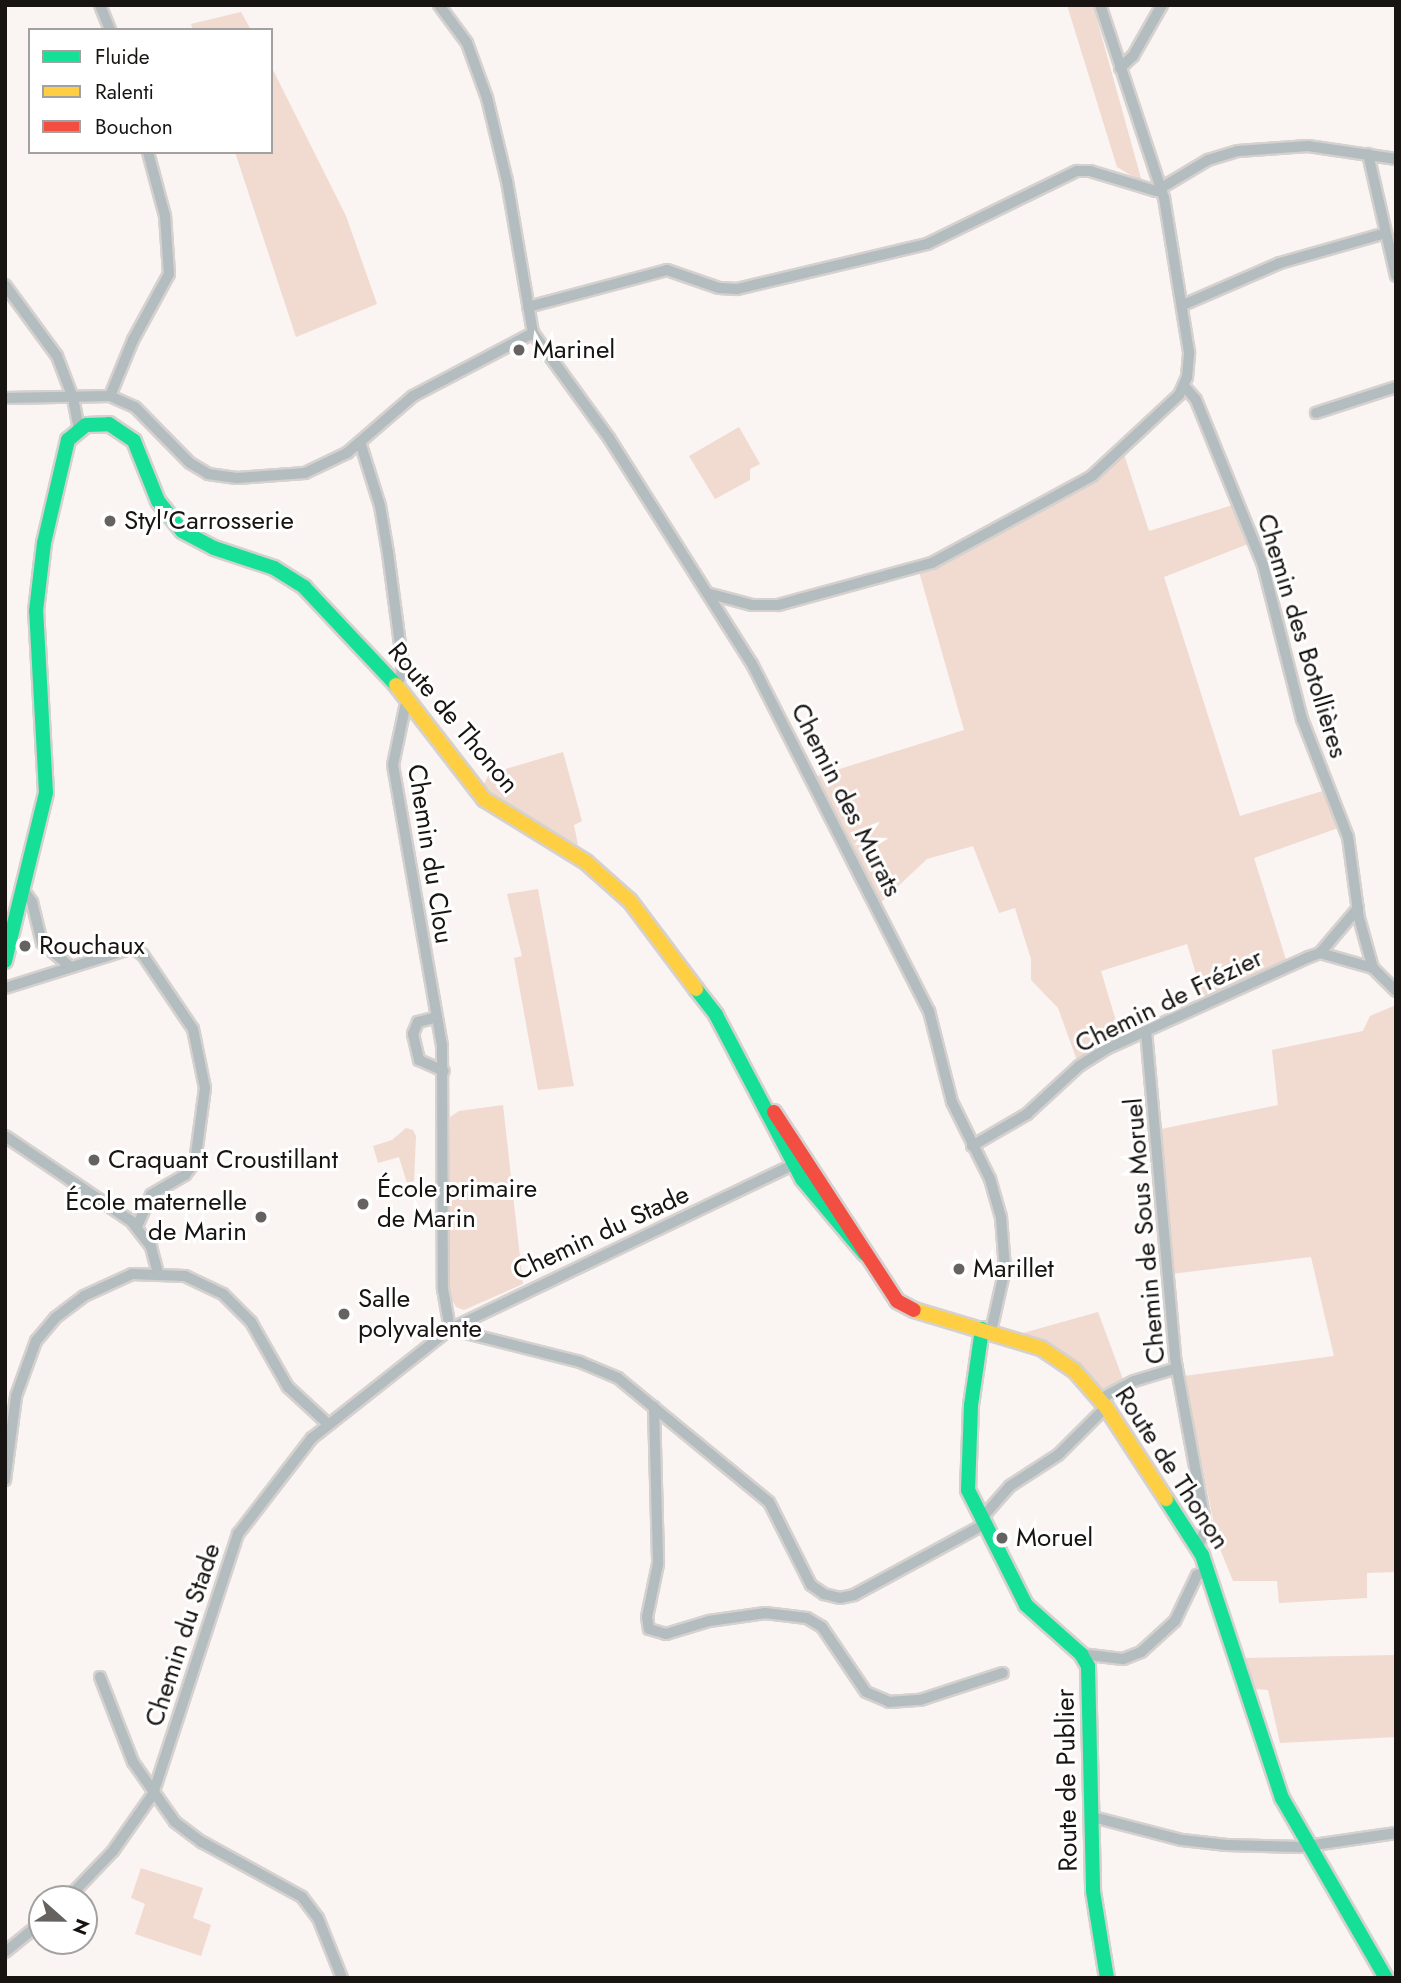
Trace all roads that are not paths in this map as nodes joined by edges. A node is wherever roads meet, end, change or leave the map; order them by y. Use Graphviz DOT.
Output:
graph roads {
  1 [pos="100,5"];
  2 [pos="439,5"];
  3 [pos="1100,5"];
  4 [pos="1162,5"];
  5 [pos="109,28"];
  6 [pos="1120,68"];
  7 [pos="149,154"];
  8 [pos="1368,154"];
  9 [pos="1396,159"];
  10 [pos="1162,190"];
  11 [pos="1386,233"];
  12 [pos="1396,275"];
  13 [pos="5,285"];
  14 [pos="1183,305"];
  15 [pos="528,307"];
  16 [pos="533,333"];
  17 [pos="1184,386"];
  18 [pos="1396,387"];
  19 [pos="110,396"];
  20 [pos="5,398"];
  21 [pos="74,398"];
  22 [pos="1316,414"];
  23 [pos="79,428"];
  24 [pos="360,442"];
  25 [pos="707,593"];
  26 [pos="397,687"];
  27 [pos="407,698"];
  28 [pos="24,891"];
  29 [pos="1358,908"];
  30 [pos="1320,953"];
  31 [pos="5,961"];
  32 [pos="69,966"];
  33 [pos="1373,968"];
  34 [pos="5,988"];
  35 [pos="1396,991"];
  36 [pos="437,1017"];
  37 [pos="1146,1031"];
  38 [pos="444,1071"];
  39 [pos="5,1136"];
  40 [pos="972,1146"];
  41 [pos="799,1163"];
  42 [pos="137,1226"];
  43 [pos="158,1273"];
  44 [pos="450,1329"];
  45 [pos="987,1330"];
  46 [pos="1177,1368"];
  47 [pos="1103,1403"];
  48 [pos="654,1406"];
  49 [pos="328,1424"];
  50 [pos="5,1480"];
  51 [pos="981,1523"];
  52 [pos="1198,1548"];
  53 [pos="1209,1570"];
  54 [pos="1082,1654"];
  55 [pos="1003,1673"];
  56 [pos="100,1676"];
  57 [pos="153,1794"];
  58 [pos="1093,1817"];
  59 [pos="1396,1833"];
  60 [pos="1307,1846"];
  61 [pos="80,1885"];
  62 [pos="28,1933"];
  63 [pos="5,1952"];
  64 [pos="342,1978"];
  65 [pos="1107,1978"];
  66 [pos="1386,1978"];
  1 -- 5 [label="street"];
  2 -- 15 [label="street"];
  3 -- 6 [label="street"];
  4 -- 6 [label="street"];
  6 -- 10 [label="street"];
  7 -- 19 [label="street"];
  8 -- 9 [label="street"];
  8 -- 10 [label="street"];
  8 -- 11 [label="street"];
  10 -- 14 [label="street"];
  10 -- 15 [label="street"];
  11 -- 12 [label="street"];
  11 -- 14 [label="street"];
  13 -- 21 [label="street"];
  14 -- 17 [label="street"];
  15 -- 16 [label="street"];
  16 -- 24 [label="street"];
  16 -- 25 [label="street, Chemin des Murats"];
  17 -- 25 [label="street"];
  17 -- 29 [label="street, Chemin des Botollières"];
  18 -- 22 [label="street"];
  19 -- 21 [label="street"];
  19 -- 24 [label="street"];
  20 -- 21 [label="street"];
  21 -- 23 [label="street"];
  23 -- 26 [label="street, Route de Thonon"];
  23 -- 28 [label="street"];
  24 -- 26 [label="street"];
  25 -- 40 [label="street, Chemin des Murats"];
  26 -- 27 [label="street, Route de Thonon"];
  27 -- 36 [label="street, Chemin du Clou"];
  27 -- 41 [label="street, Route de Thonon"];
  28 -- 31 [label="street"];
  28 -- 32 [label="street"];
  29 -- 30 [label="street"];
  29 -- 33 [label="street, Chemin des Botollières"];
  30 -- 33 [label="street"];
  30 -- 37 [label="street, Chemin de Frézier"];
  32 -- 34 [label="street"];
  32 -- 42 [label="street"];
  33 -- 35 [label="street"];
  36 -- 38 [label="street, Chemin du Clou"];
  36 -- 38 [label="street"];
  37 -- 40 [label="street, Chemin de Frézier"];
  37 -- 46 [label="street, Chemin de Sous Moruel"];
  38 -- 44 [label="street, Chemin du Clou"];
  39 -- 42 [label="street"];
  40 -- 45 [label="street, Chemin des Murats"];
  41 -- 44 [label="street, Chemin du Stade"];
  41 -- 45 [label="street, Route de Thonon"];
  42 -- 43 [label="street"];
  43 -- 49 [label="street"];
  43 -- 50 [label="street"];
  44 -- 48 [label="street"];
  44 -- 49 [label="street, Chemin du Stade"];
  45 -- 47 [label="street, Route de Thonon"];
  45 -- 51 [label="street, Route de Publier"];
  46 -- 47 [label="street"];
  46 -- 52 [label="street, Chemin de Sous Moruel"];
  47 -- 51 [label="street"];
  47 -- 52 [label="street, Route de Thonon"];
  48 -- 51 [label="street"];
  48 -- 55 [label="street"];
  49 -- 57 [label="street, Chemin du Stade"];
  51 -- 54 [label="street, Route de Publier"];
  52 -- 53 [label="street, Route de Thonon"];
  53 -- 54 [label="street"];
  53 -- 60 [label="street, Route de Thonon"];
  54 -- 58 [label="street, Route de Publier"];
  56 -- 57 [label="street"];
  57 -- 61 [label="street, Chemin du Stade"];
  57 -- 64 [label="street"];
  58 -- 60 [label="street"];
  58 -- 65 [label="street, Route de Publier"];
  59 -- 60 [label="street"];
  60 -- 66 [label="street, Route de Thonon"];
  62 -- 63 [label="street"];
}
